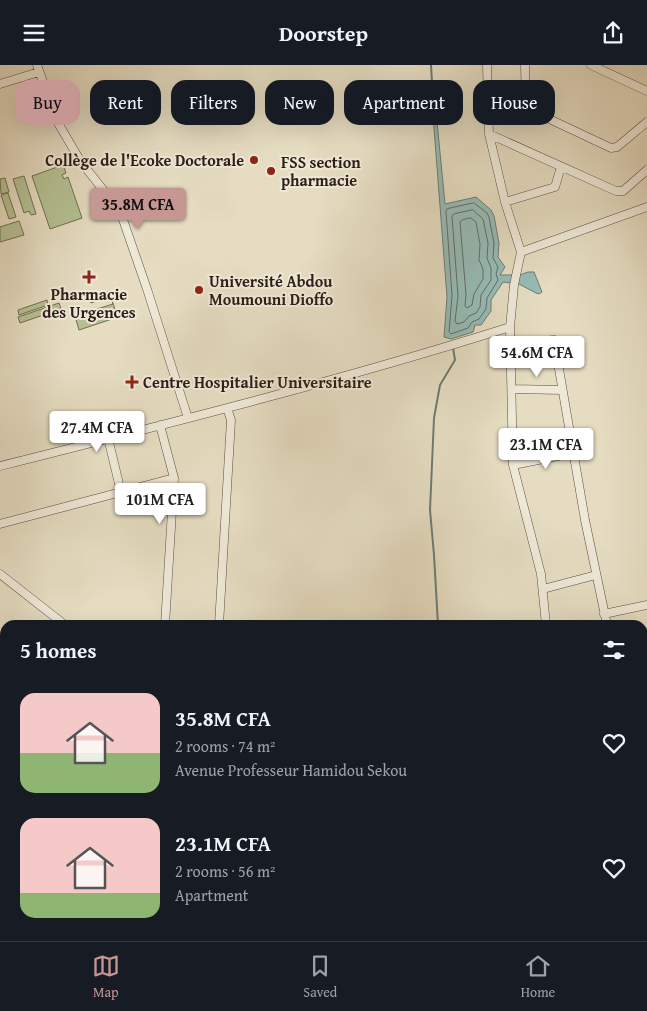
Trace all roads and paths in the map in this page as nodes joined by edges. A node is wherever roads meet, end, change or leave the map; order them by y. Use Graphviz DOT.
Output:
graph roads {
  1 [pos="487,65"];
  2 [pos="525,65"];
  3 [pos="591,65"];
  4 [pos="38,68"];
  5 [pos="0,84"];
  6 [pos="647,91"];
  7 [pos="647,122"];
  8 [pos="489,134"];
  9 [pos="561,167"];
  10 [pos="647,170"];
  11 [pos="506,202"];
  12 [pos="647,207"];
  13 [pos="521,252"];
  14 [pos="510,327"];
  15 [pos="510,344"];
  16 [pos="512,389"];
  17 [pos="562,390"];
  18 [pos="227,408"];
  19 [pos="188,417"];
  20 [pos="160,425"];
  21 [pos="108,438"];
  22 [pos="573,453"];
  23 [pos="514,465"];
  24 [pos="0,466"];
  25 [pos="174,478"];
  26 [pos="121,492"];
  27 [pos="0,524"];
  28 [pos="0,574"];
  29 [pos="596,575"];
  30 [pos="544,589"];
  31 [pos="647,605"];
  32 [pos="604,614"];
  33 [pos="56,618"];
  34 [pos="59,620"];
  35 [pos="165,620"];
  36 [pos="219,620"];
  37 [pos="546,620"];
  38 [pos="606,620"];
  1 -- 8 [label="street"];
  2 -- 7 [label="street"];
  3 -- 6 [label="street"];
  4 -- 5 [label="street"];
  4 -- 19 [label="street"];
  8 -- 9 [label="street"];
  8 -- 11 [label="street"];
  9 -- 10 [label="street"];
  9 -- 11 [label="street"];
  11 -- 13 [label="street"];
  12 -- 13 [label="street"];
  13 -- 14 [label="street"];
  14 -- 15 [label="street"];
  14 -- 18 [label="street"];
  15 -- 16 [label="street"];
  15 -- 17 [label="street"];
  16 -- 17 [label="street"];
  16 -- 23 [label="street"];
  17 -- 22 [label="street"];
  18 -- 19 [label="street"];
  18 -- 36 [label="street"];
  19 -- 20 [label="street"];
  20 -- 21 [label="street"];
  20 -- 25 [label="street"];
  21 -- 24 [label="street"];
  21 -- 26 [label="street"];
  22 -- 23 [label="street"];
  22 -- 29 [label="street"];
  23 -- 30 [label="street"];
  25 -- 26 [label="street"];
  25 -- 35 [label="street"];
  26 -- 27 [label="street"];
  28 -- 33 [label="street"];
  29 -- 30 [label="street"];
  29 -- 32 [label="street"];
  30 -- 37 [label="street"];
  31 -- 32 [label="street"];
  32 -- 38 [label="street"];
  33 -- 34 [label="street"];
}
